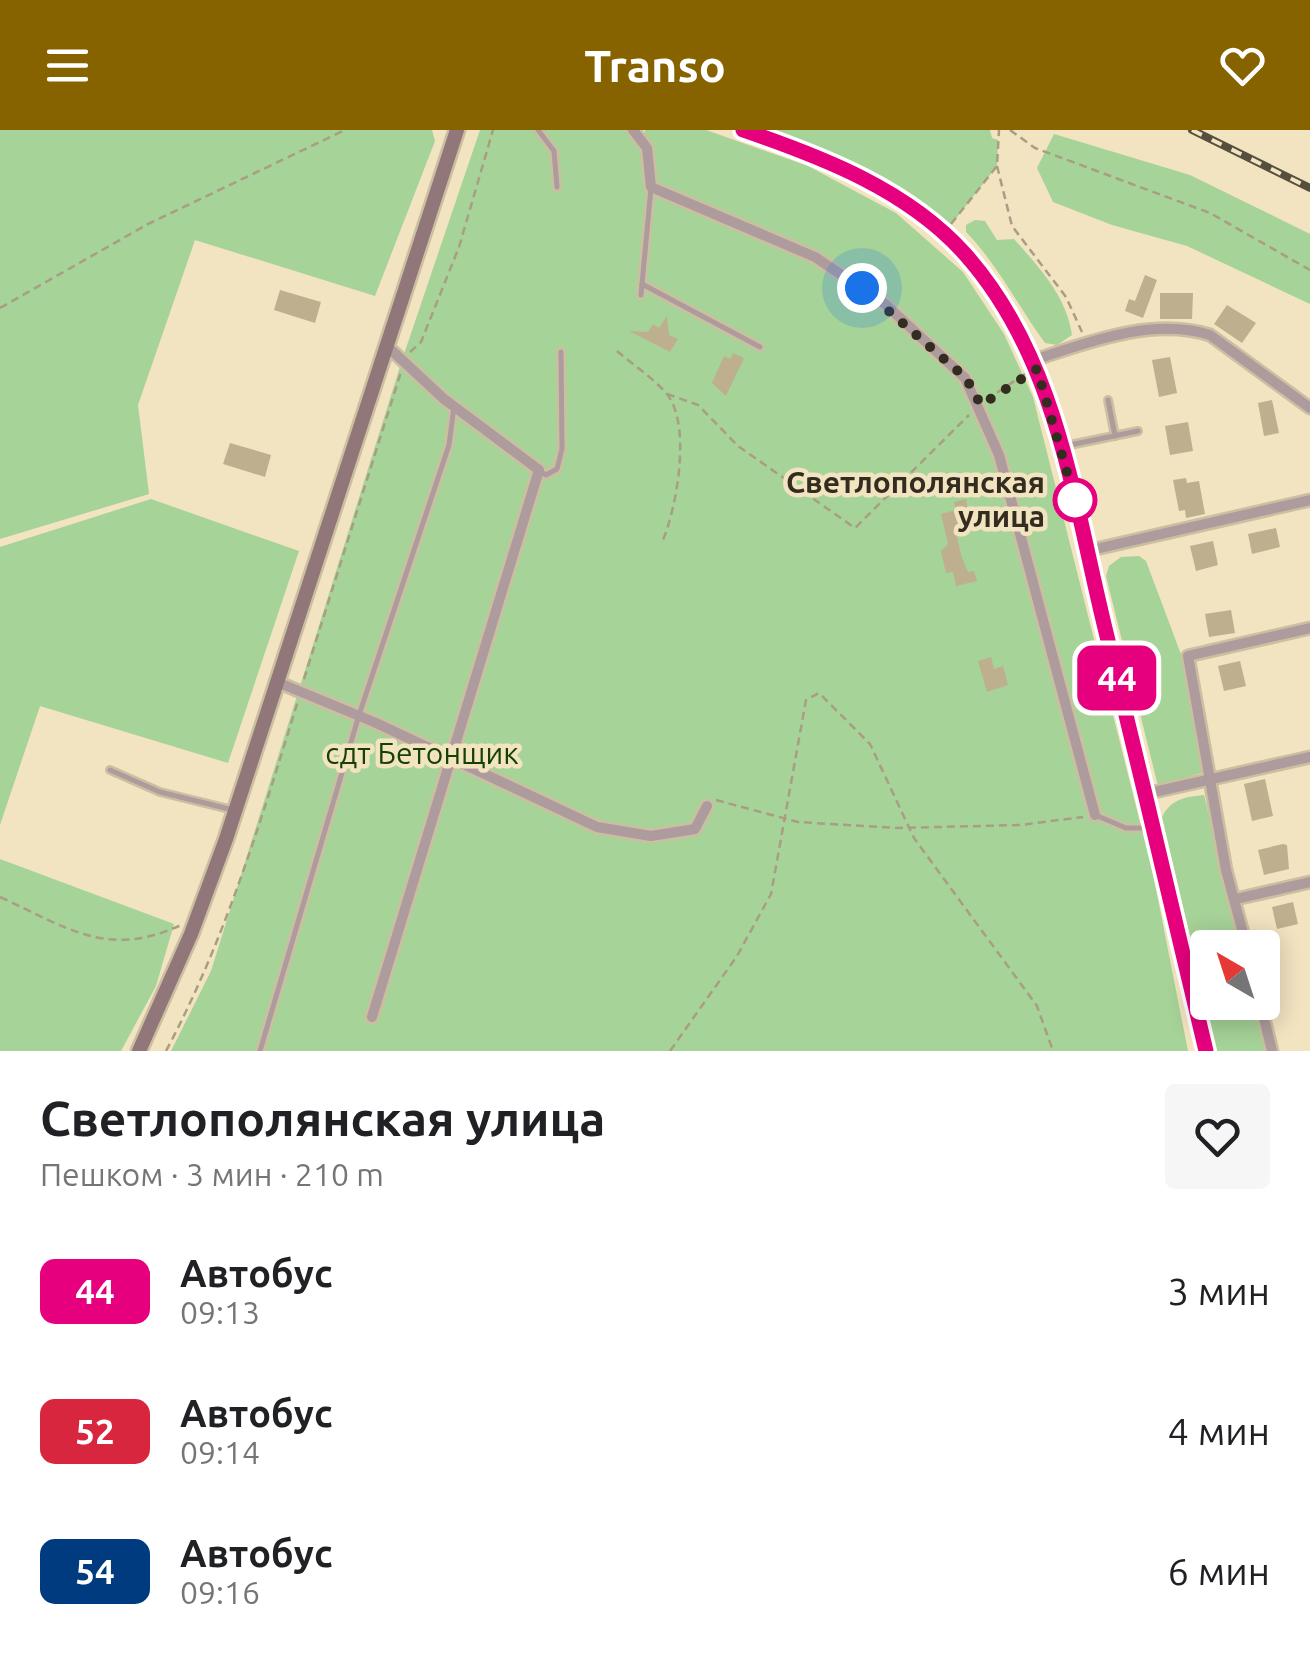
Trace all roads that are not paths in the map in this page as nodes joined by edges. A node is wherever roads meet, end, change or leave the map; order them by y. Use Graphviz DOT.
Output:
graph roads {
  1 [pos="457,130"];
  2 [pos="538,130"];
  3 [pos="633,130"];
  4 [pos="743,130"];
  5 [pos="652,186"];
  6 [pos="557,187"];
  7 [pos="642,284"];
  8 [pos="641,295"];
  9 [pos="387,346"];
  10 [pos="760,347"];
  11 [pos="561,352"];
  12 [pos="1036,364"];
  13 [pos="1108,400"];
  14 [pos="454,408"];
  15 [pos="1310,408"];
  16 [pos="1138,432"];
  17 [pos="1115,436"];
  18 [pos="1062,447"];
  19 [pos="538,470"];
  20 [pos="1310,500"];
  21 [pos="1087,551"];
  22 [pos="1310,628"];
  23 [pos="277,682"];
  24 [pos="359,715"];
  25 [pos="450,756"];
  26 [pos="1310,757"];
  27 [pos="110,770"];
  28 [pos="1210,780"];
  29 [pos="1146,794"];
  30 [pos="707,806"];
  31 [pos="236,810"];
  32 [pos="1095,815"];
  33 [pos="1153,828"];
  34 [pos="1310,882"];
  35 [pos="1236,899"];
  36 [pos="1243,930"];
  37 [pos="372,1017"];
  38 [pos="1264,1020"];
  39 [pos="139,1051"];
  40 [pos="260,1051"];
  41 [pos="1206,1051"];
  42 [pos="1272,1051"];
  1 -- 9 [label="main road"];
  2 -- 6 [label="lane"];
  3 -- 5 [label="street"];
  4 -- 12 [label="street"];
  5 -- 7 [label="lane"];
  5 -- 32 [label="street"];
  7 -- 8 [label="lane"];
  7 -- 10 [label="lane"];
  9 -- 14 [label="street"];
  9 -- 23 [label="main road"];
  11 -- 19 [label="lane"];
  12 -- 15 [label="street"];
  12 -- 18 [label="street"];
  13 -- 17 [label="lane"];
  14 -- 19 [label="street"];
  14 -- 24 [label="lane"];
  16 -- 17 [label="lane"];
  17 -- 18 [label="lane"];
  18 -- 21 [label="street"];
  19 -- 25 [label="street"];
  20 -- 21 [label="street"];
  21 -- 29 [label="street"];
  22 -- 28 [label="street"];
  23 -- 24 [label="street"];
  23 -- 31 [label="main road"];
  24 -- 25 [label="street"];
  24 -- 40 [label="lane"];
  25 -- 30 [label="street"];
  25 -- 37 [label="street"];
  26 -- 28 [label="street"];
  27 -- 31 [label="lane"];
  28 -- 29 [label="street"];
  28 -- 35 [label="street"];
  29 -- 33 [label="street"];
  31 -- 39 [label="main road"];
  32 -- 33 [label="lane"];
  33 -- 41 [label="street"];
  34 -- 35 [label="street"];
  35 -- 36 [label="street"];
  38 -- 42 [label="street"];
}
